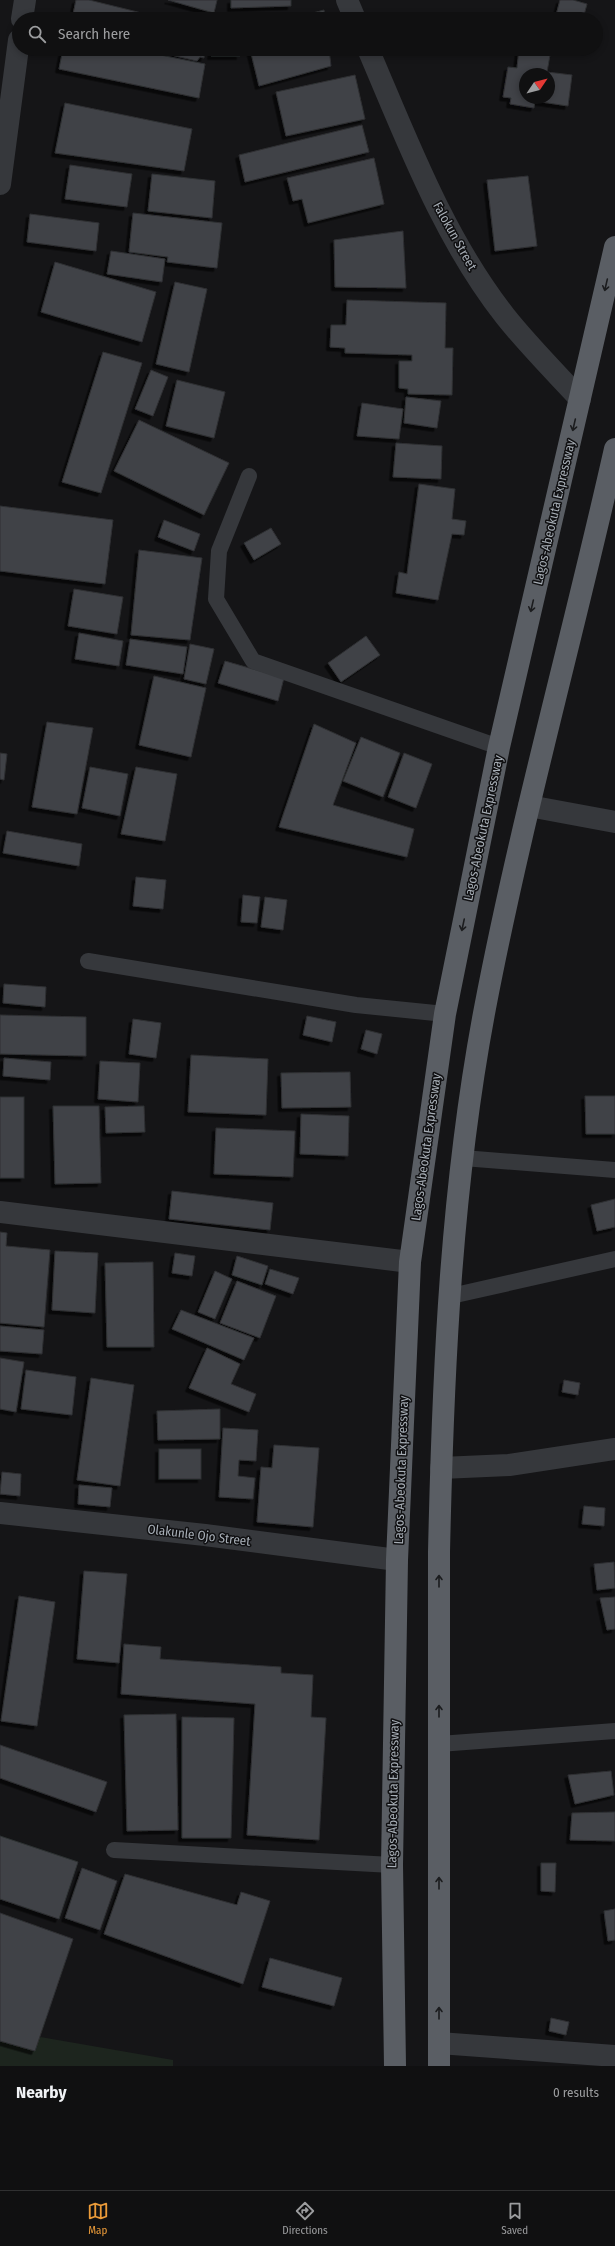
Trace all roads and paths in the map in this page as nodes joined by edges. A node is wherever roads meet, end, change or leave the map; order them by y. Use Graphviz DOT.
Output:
graph roads {
  1 [pos="25,0"];
  2 [pos="347,0"];
  3 [pos="23,12"];
  4 [pos="352,12"];
  5 [pos="17,56"];
  6 [pos="371,56"];
  7 [pos="0,184"];
  8 [pos="615,247"];
  9 [pos="580,399"];
  10 [pos="615,449"];
  11 [pos="249,476"];
  12 [pos="499,748"];
  13 [pos="529,806"];
  14 [pos="615,822"];
  15 [pos="88,961"];
  16 [pos="445,1014"];
  17 [pos="463,1158"];
  18 [pos="615,1170"];
  19 [pos="0,1212"];
  20 [pos="615,1259"];
  21 [pos="410,1262"];
  22 [pos="451,1296"];
  23 [pos="615,1449"];
  24 [pos="441,1468"];
  25 [pos="0,1513"];
  26 [pos="398,1560"];
  27 [pos="615,1731"];
  28 [pos="439,1744"];
  29 [pos="114,1850"];
  30 [pos="392,1865"];
  31 [pos="439,2043"];
  32 [pos="615,2056"];
  33 [pos="395,2066"];
  34 [pos="439,2066"];
  1 -- 3 [label="street"];
  2 -- 4 [label="street"];
  5 -- 7 [label="street"];
  6 -- 9 [label="street, Falokun Street"];
  8 -- 9 [label="highway, Lagos-Abeokuta Expressway, one-way"];
  9 -- 12 [label="highway, Lagos-Abeokuta Expressway, one-way"];
  10 -- 13 [label="highway"];
  11 -- 12 [label="lane"];
  12 -- 16 [label="highway, Lagos-Abeokuta Expressway, one-way"];
  13 -- 14 [label="street"];
  13 -- 17 [label="highway"];
  15 -- 16 [label="lane"];
  16 -- 21 [label="highway, Lagos-Abeokuta Expressway"];
  17 -- 18 [label="lane"];
  17 -- 22 [label="highway"];
  19 -- 21 [label="street"];
  20 -- 22 [label="lane"];
  21 -- 26 [label="highway, Lagos-Abeokuta Expressway"];
  22 -- 24 [label="highway"];
  23 -- 24 [label="street"];
  28 -- 24 [label="highway, one-way"];
  25 -- 26 [label="street, Olakunle Ojo Street"];
  26 -- 30 [label="highway, Lagos-Abeokuta Expressway"];
  27 -- 28 [label="lane"];
  31 -- 28 [label="highway, one-way"];
  29 -- 30 [label="lane"];
  30 -- 33 [label="highway, Lagos-Abeokuta Expressway"];
  31 -- 32 [label="street"];
  31 -- 34 [label="highway"];
}
